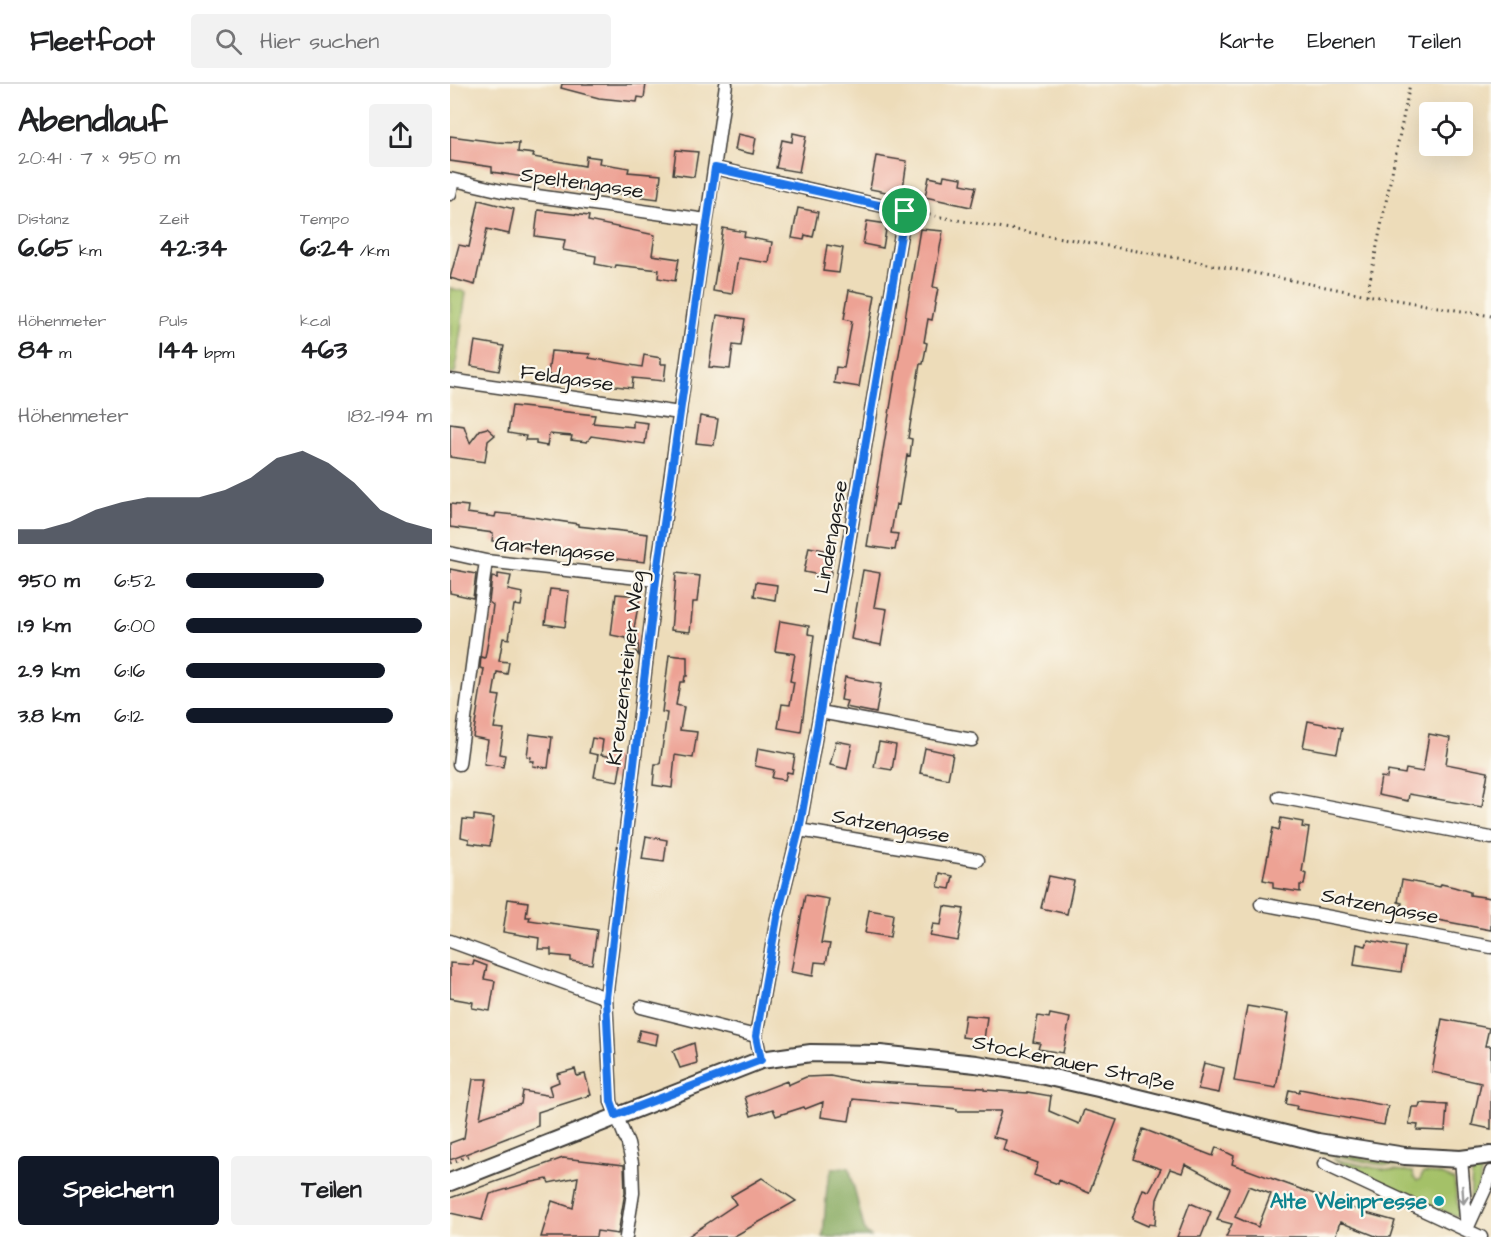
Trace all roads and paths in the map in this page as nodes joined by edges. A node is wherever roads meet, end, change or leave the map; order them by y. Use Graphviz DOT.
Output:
graph roads {
  1 [pos="727,84"];
  2 [pos="1410,84"];
  3 [pos="715,168"];
  4 [pos="451,180"];
  5 [pos="450,194"];
  6 [pos="905,211"];
  7 [pos="706,220"];
  8 [pos="1367,295"];
  9 [pos="1491,316"];
  10 [pos="450,380"];
  11 [pos="680,413"];
  12 [pos="450,553"];
  13 [pos="486,561"];
  14 [pos="656,580"];
  15 [pos="820,712"];
  16 [pos="972,740"];
  17 [pos="459,764"];
  18 [pos="1279,797"];
  19 [pos="799,830"];
  20 [pos="1491,838"];
  21 [pos="978,860"];
  22 [pos="1261,904"];
  23 [pos="450,941"];
  24 [pos="1491,947"];
  25 [pos="606,998"];
  26 [pos="641,1007"];
  27 [pos="756,1036"];
  28 [pos="761,1060"];
  29 [pos="616,1115"];
  30 [pos="1491,1155"];
  31 [pos="1461,1159"];
  32 [pos="1491,1160"];
  33 [pos="1324,1164"];
  34 [pos="1491,1172"];
  35 [pos="450,1182"];
  36 [pos="1467,1230"];
  37 [pos="626,1237"];
  38 [pos="1481,1237"];
  1 -- 3 [label="street, Kreuzensteiner Weg"];
  2 -- 8 [label="path"];
  3 -- 6 [label="street"];
  3 -- 7 [label="street, Kreuzensteiner Weg"];
  4 -- 5 [label="street, Speltengasse"];
  4 -- 7 [label="street, Speltengasse"];
  6 -- 8 [label="path"];
  6 -- 15 [label="street, Lindengasse"];
  7 -- 11 [label="street, Kreuzensteiner Weg"];
  8 -- 9 [label="path"];
  10 -- 11 [label="street, Feldgasse"];
  11 -- 14 [label="street, Kreuzensteiner Weg"];
  12 -- 13 [label="street, Gartengasse"];
  13 -- 14 [label="street, Gartengasse"];
  13 -- 17 [label="street"];
  14 -- 25 [label="street, Kreuzensteiner Weg"];
  15 -- 16 [label="street"];
  15 -- 19 [label="street, Lindengasse"];
  18 -- 20 [label="street"];
  19 -- 21 [label="street, Satzengasse"];
  19 -- 27 [label="street, Lindengasse"];
  22 -- 24 [label="street, Satzengasse"];
  23 -- 25 [label="street"];
  25 -- 29 [label="street, Kreuzensteiner Weg"];
  26 -- 27 [label="street"];
  27 -- 28 [label="street, Lindengasse"];
  28 -- 29 [label="street, Stockerauer Straße"];
  28 -- 31 [label="street, Stockerauer Straße"];
  29 -- 35 [label="street, Stockerauer Straße"];
  29 -- 37 [label="street, Kreuzensteiner Weg"];
  30 -- 31 [label="street, Stockerauer Straße"];
  30 -- 32 [label="street"];
  31 -- 36 [label="street, one-way"];
  33 -- 36 [label="street"];
  34 -- 36 [label="street"];
  36 -- 38 [label="street"];
}
